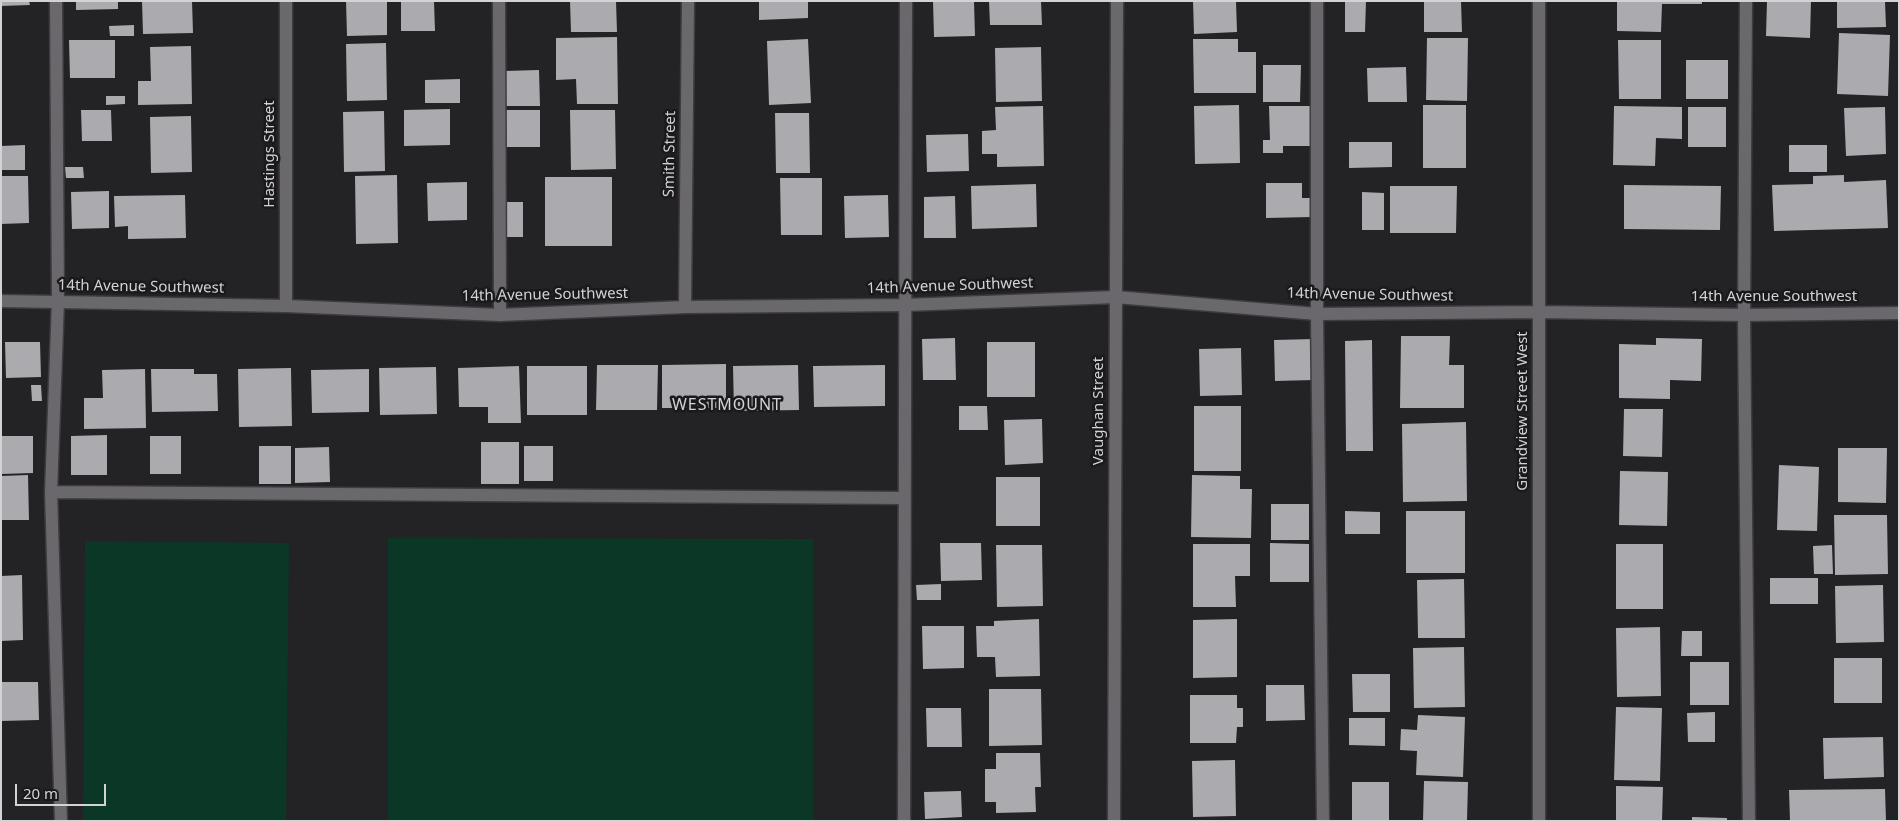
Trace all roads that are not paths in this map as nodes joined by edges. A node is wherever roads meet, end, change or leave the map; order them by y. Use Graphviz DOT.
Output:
graph roads {
  1 [pos="56,1"];
  2 [pos="286,1"];
  3 [pos="499,1"];
  4 [pos="688,1"];
  5 [pos="906,1"];
  6 [pos="1117,1"];
  7 [pos="1317,1"];
  8 [pos="1540,1"];
  9 [pos="1746,1"];
  10 [pos="1116,298"];
  11 [pos="1,301"];
  12 [pos="58,301"];
  13 [pos="905,305"];
  14 [pos="286,306"];
  15 [pos="685,307"];
  16 [pos="1540,312"];
  17 [pos="1899,313"];
  18 [pos="1317,314"];
  19 [pos="500,315"];
  20 [pos="1744,315"];
  21 [pos="51,492"];
  22 [pos="904,498"];
  23 [pos="60,821"];
  24 [pos="904,821"];
  25 [pos="1114,821"];
  26 [pos="1323,821"];
  27 [pos="1539,821"];
  28 [pos="1749,821"];
  1 -- 12 [label="street"];
  2 -- 14 [label="street, Hastings Street"];
  3 -- 19 [label="street"];
  4 -- 15 [label="street, Smith Street"];
  5 -- 13 [label="street"];
  6 -- 10 [label="street, Vaughan Street"];
  7 -- 18 [label="street"];
  8 -- 16 [label="street, Grandview Street West"];
  9 -- 20 [label="street"];
  10 -- 13 [label="street, 14th Avenue Southwest"];
  10 -- 18 [label="street, 14th Avenue Southwest"];
  10 -- 25 [label="street, Vaughan Street"];
  11 -- 12 [label="street, 14th Avenue Southwest"];
  12 -- 14 [label="street, 14th Avenue Southwest"];
  12 -- 21 [label="street"];
  13 -- 15 [label="street, 14th Avenue Southwest"];
  13 -- 22 [label="street"];
  14 -- 19 [label="street, 14th Avenue Southwest"];
  15 -- 19 [label="street, 14th Avenue Southwest"];
  16 -- 18 [label="street, 14th Avenue Southwest"];
  16 -- 20 [label="street, 14th Avenue Southwest"];
  16 -- 27 [label="street, Grandview Street West"];
  17 -- 20 [label="street, 14th Avenue Southwest"];
  18 -- 26 [label="street"];
  20 -- 28 [label="street"];
  21 -- 22 [label="street"];
  21 -- 23 [label="street"];
  22 -- 24 [label="street"];
}
